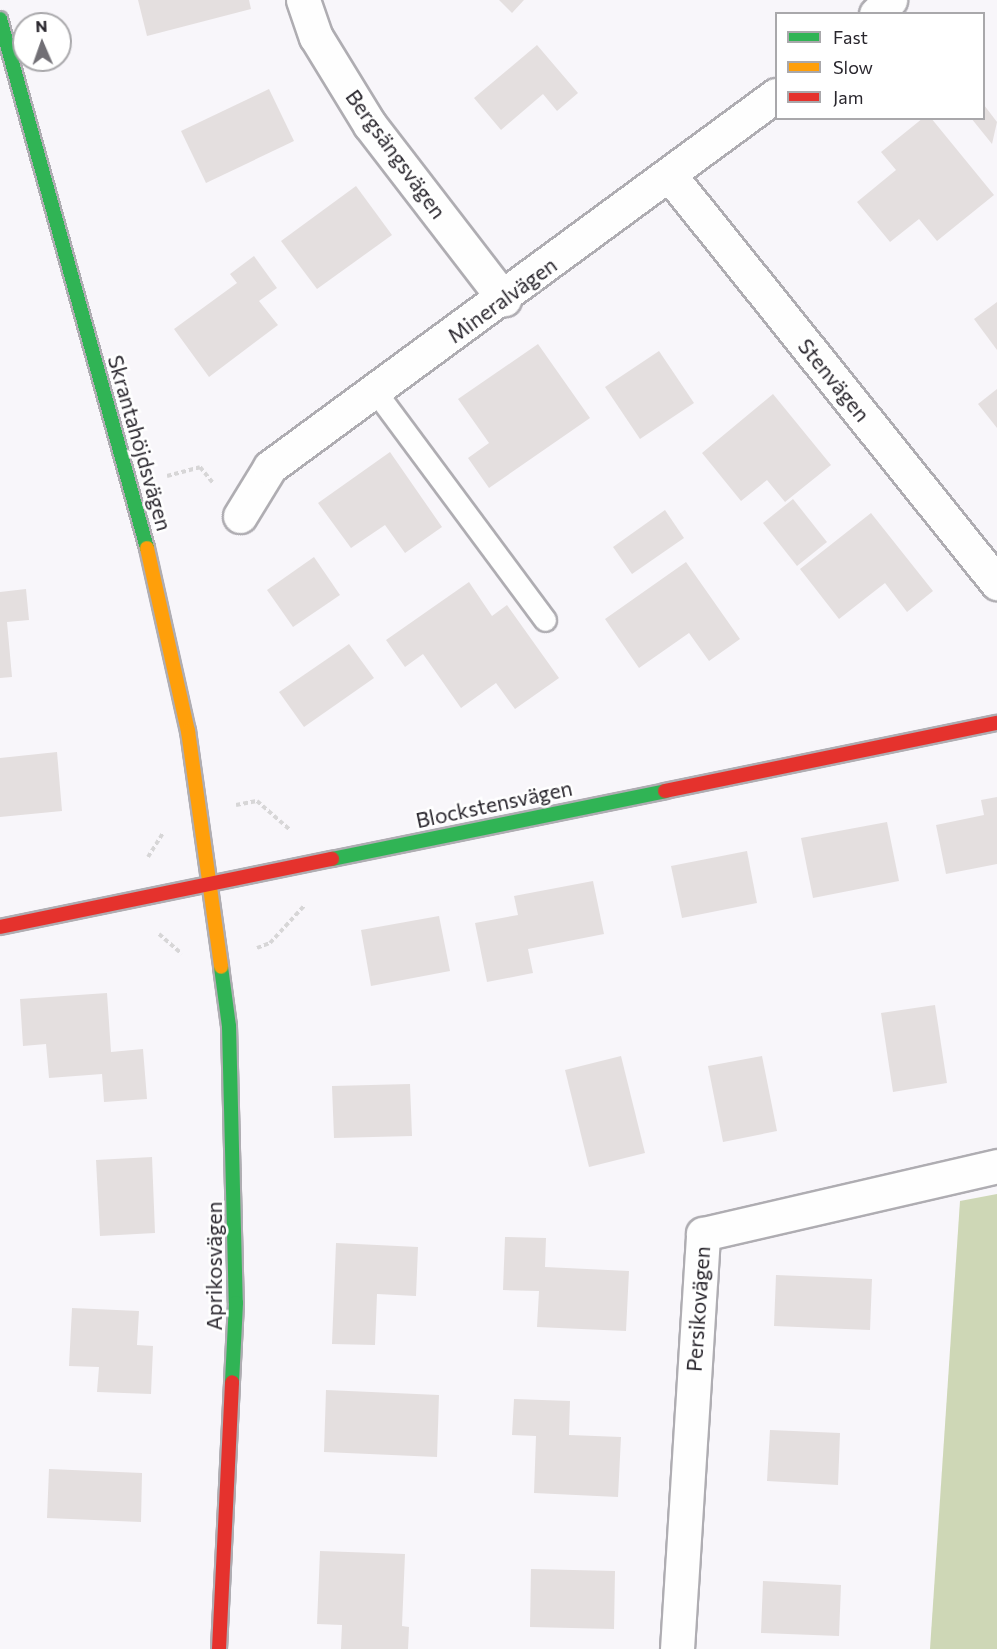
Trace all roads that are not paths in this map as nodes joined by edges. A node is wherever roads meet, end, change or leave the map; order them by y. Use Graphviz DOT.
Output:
graph roads {
  1 [pos="303,0"];
  2 [pos="0,19"];
  3 [pos="775,97"];
  4 [pos="671,177"];
  5 [pos="504,299"];
  6 [pos="375,391"];
  7 [pos="240,516"];
  8 [pos="997,583"];
  9 [pos="545,620"];
  10 [pos="997,723"];
  11 [pos="210,884"];
  12 [pos="0,927"];
  13 [pos="997,1167"];
  14 [pos="219,1649"];
  15 [pos="677,1649"];
  1 -- 5 [label="street, Bergsängsvägen"];
  2 -- 11 [label="street, Skrantahöjdsvägen"];
  3 -- 4 [label="street, Mineralvägen"];
  4 -- 5 [label="street, Mineralvägen"];
  4 -- 8 [label="street, Stenvägen"];
  5 -- 6 [label="street, Mineralvägen"];
  6 -- 7 [label="street, Mineralvägen"];
  6 -- 9 [label="lane"];
  10 -- 11 [label="street, Blockstensvägen"];
  11 -- 12 [label="street, Blockstensvägen"];
  11 -- 14 [label="street, Aprikosvägen"];
  13 -- 15 [label="street, Persikovägen"];
}
